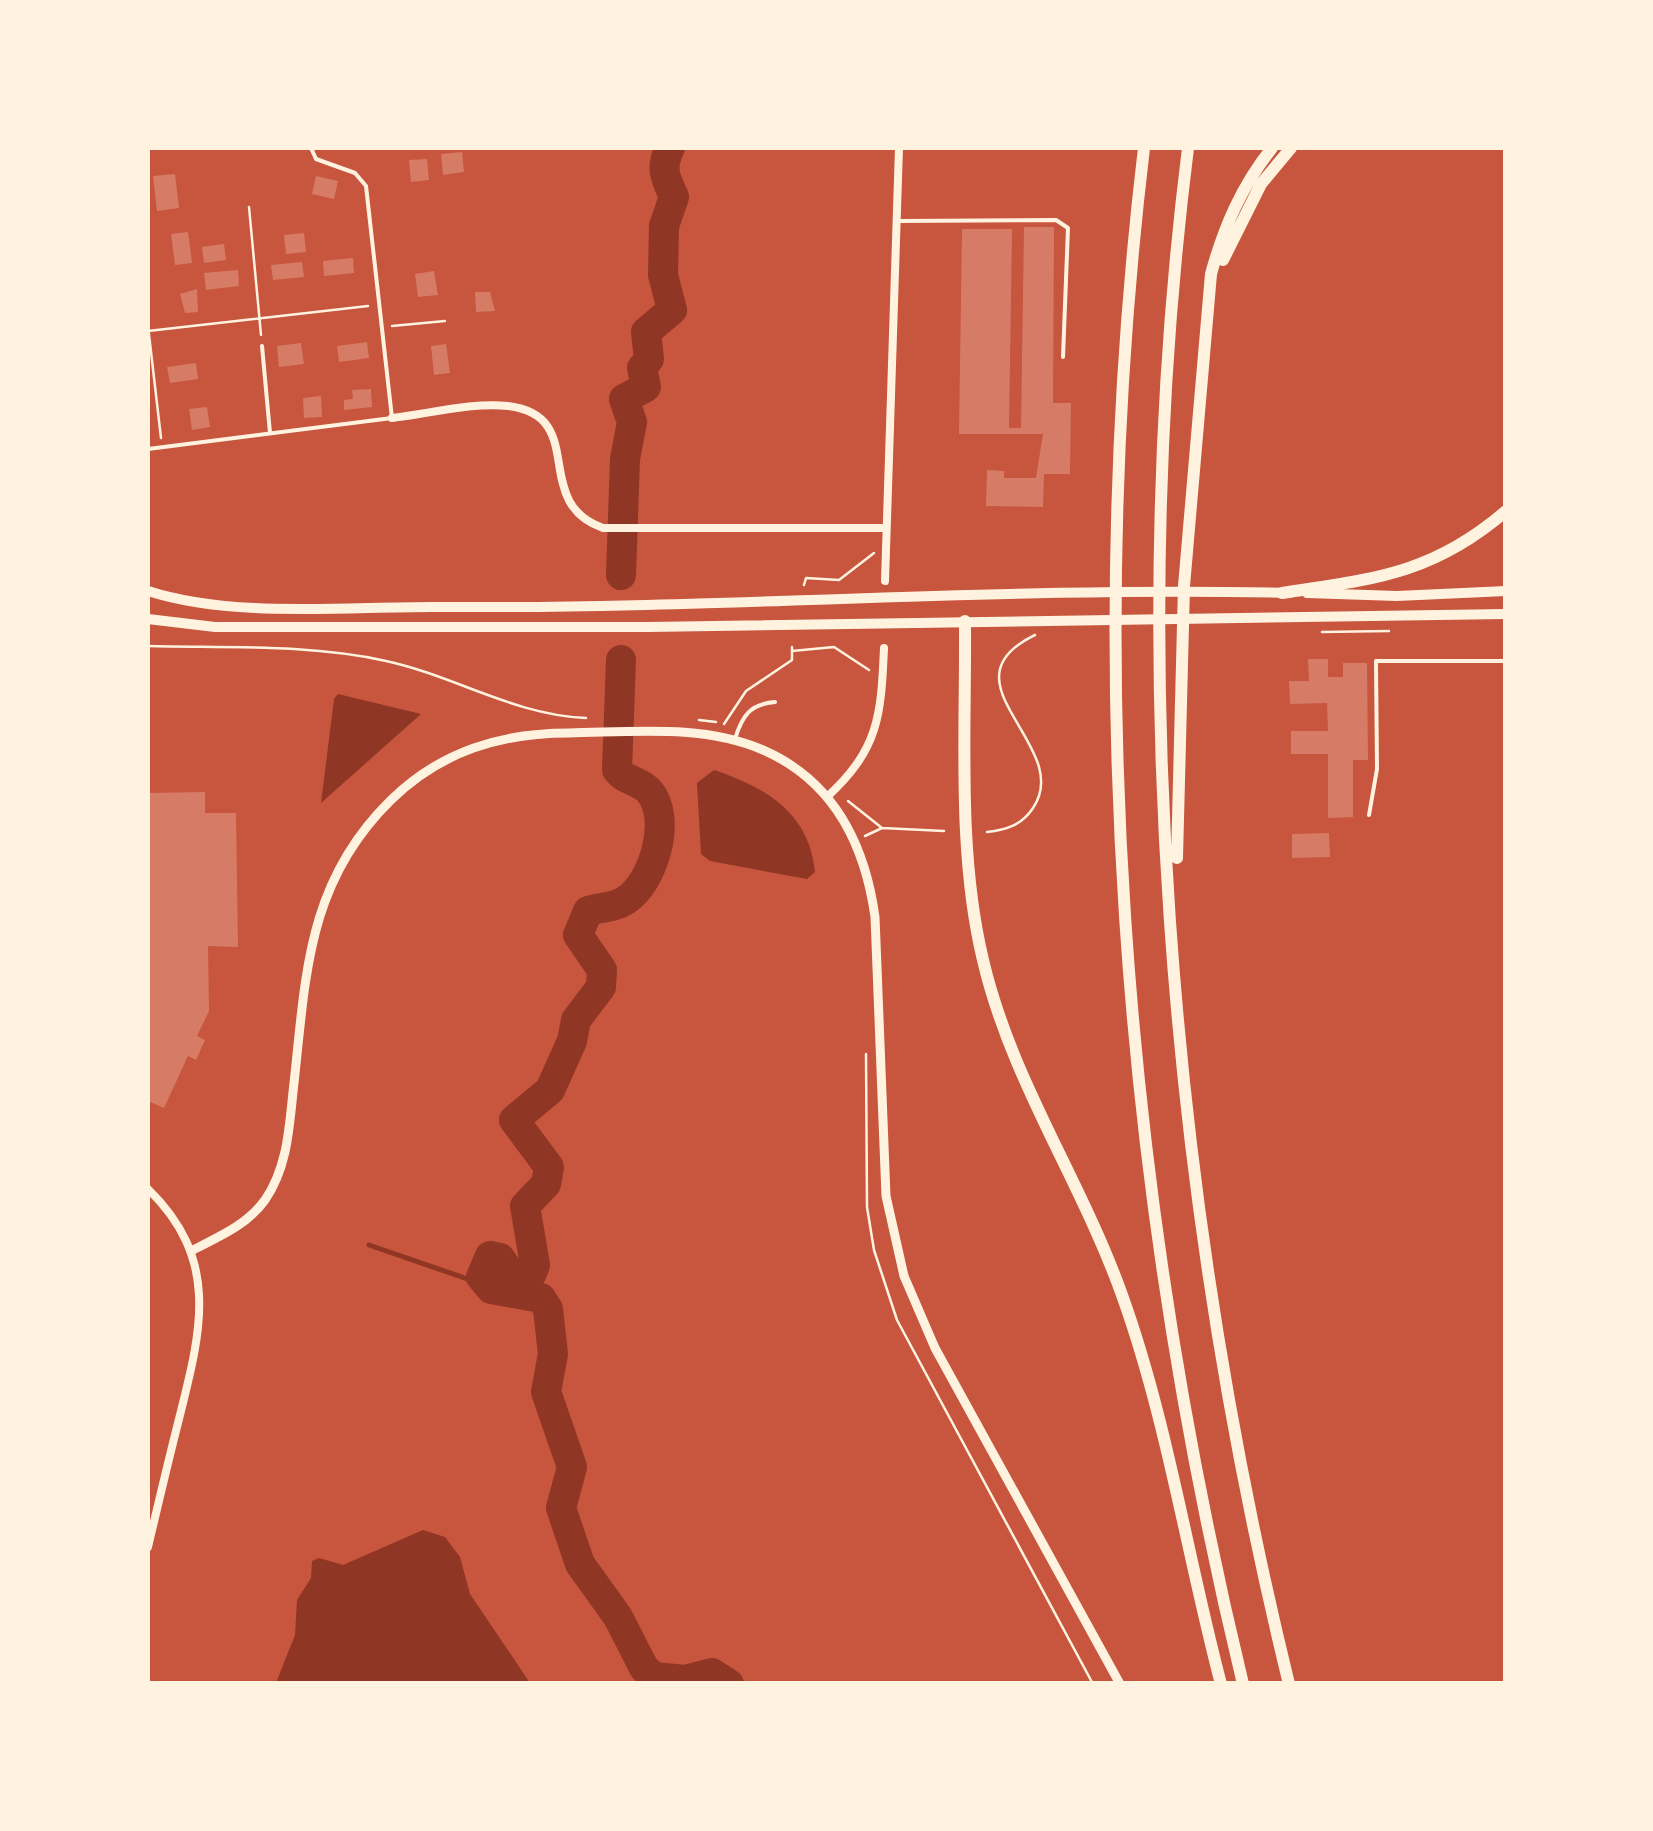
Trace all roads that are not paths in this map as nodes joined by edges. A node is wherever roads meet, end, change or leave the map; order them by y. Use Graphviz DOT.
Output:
graph roads {
  1 [pos="311,148"];
  2 [pos="898,148"];
  3 [pos="1144,148"];
  4 [pos="1188,148"];
  5 [pos="1272,148"];
  6 [pos="1291,148"];
  7 [pos="894,221"];
  8 [pos="1206,320"];
  9 [pos="262,346"];
  10 [pos="1063,357"];
  11 [pos="392,418"];
  12 [pos="270,433"];
  13 [pos="148,449"];
  14 [pos="1506,511"];
  15 [pos="886,528"];
  16 [pos="885,581"];
  17 [pos="148,591"];
  18 [pos="1506,591"];
  19 [pos="1282,593"];
  20 [pos="965,598"];
  21 [pos="1506,614"];
  22 [pos="148,619"];
  23 [pos="965,621"];
  24 [pos="884,648"];
  25 [pos="1506,661"];
  26 [pos="775,702"];
  27 [pos="735,739"];
  28 [pos="827,797"];
  29 [pos="1369,815"];
  30 [pos="1175,971"];
  31 [pos="148,1189"];
  32 [pos="191,1252"];
  33 [pos="151,1514"];
  34 [pos="148,1548"];
  35 [pos="1120,1684"];
  36 [pos="1220,1684"];
  37 [pos="1243,1684"];
  38 [pos="1289,1684"];
  1 -- 11 [label="lane"];
  2 -- 7 [label="street"];
  3 -- 37 [label="highway"];
  4 -- 30 [label="highway"];
  5 -- 8 [label="highway"];
  6 -- 8 [label="highway"];
  7 -- 10 [label="lane"];
  7 -- 15 [label="street"];
  8 -- 30 [label="highway"];
  9 -- 12 [label="lane"];
  11 -- 12 [label="lane"];
  11 -- 15 [label="street"];
  12 -- 13 [label="lane"];
  14 -- 19 [label="highway"];
  15 -- 16 [label="street"];
  17 -- 20 [label="main road"];
  18 -- 19 [label="main road"];
  19 -- 20 [label="main road"];
  20 -- 23 [label="main road"];
  21 -- 23 [label="main road"];
  22 -- 23 [label="main road"];
  23 -- 36 [label="highway"];
  24 -- 28 [label="street"];
  25 -- 29 [label="lane"];
  26 -- 27 [label="lane"];
  27 -- 28 [label="street"];
  27 -- 32 [label="street"];
  28 -- 35 [label="street"];
  30 -- 38 [label="highway"];
  31 -- 32 [label="street"];
  32 -- 33 [label="street"];
  33 -- 34 [label="street"];
}
